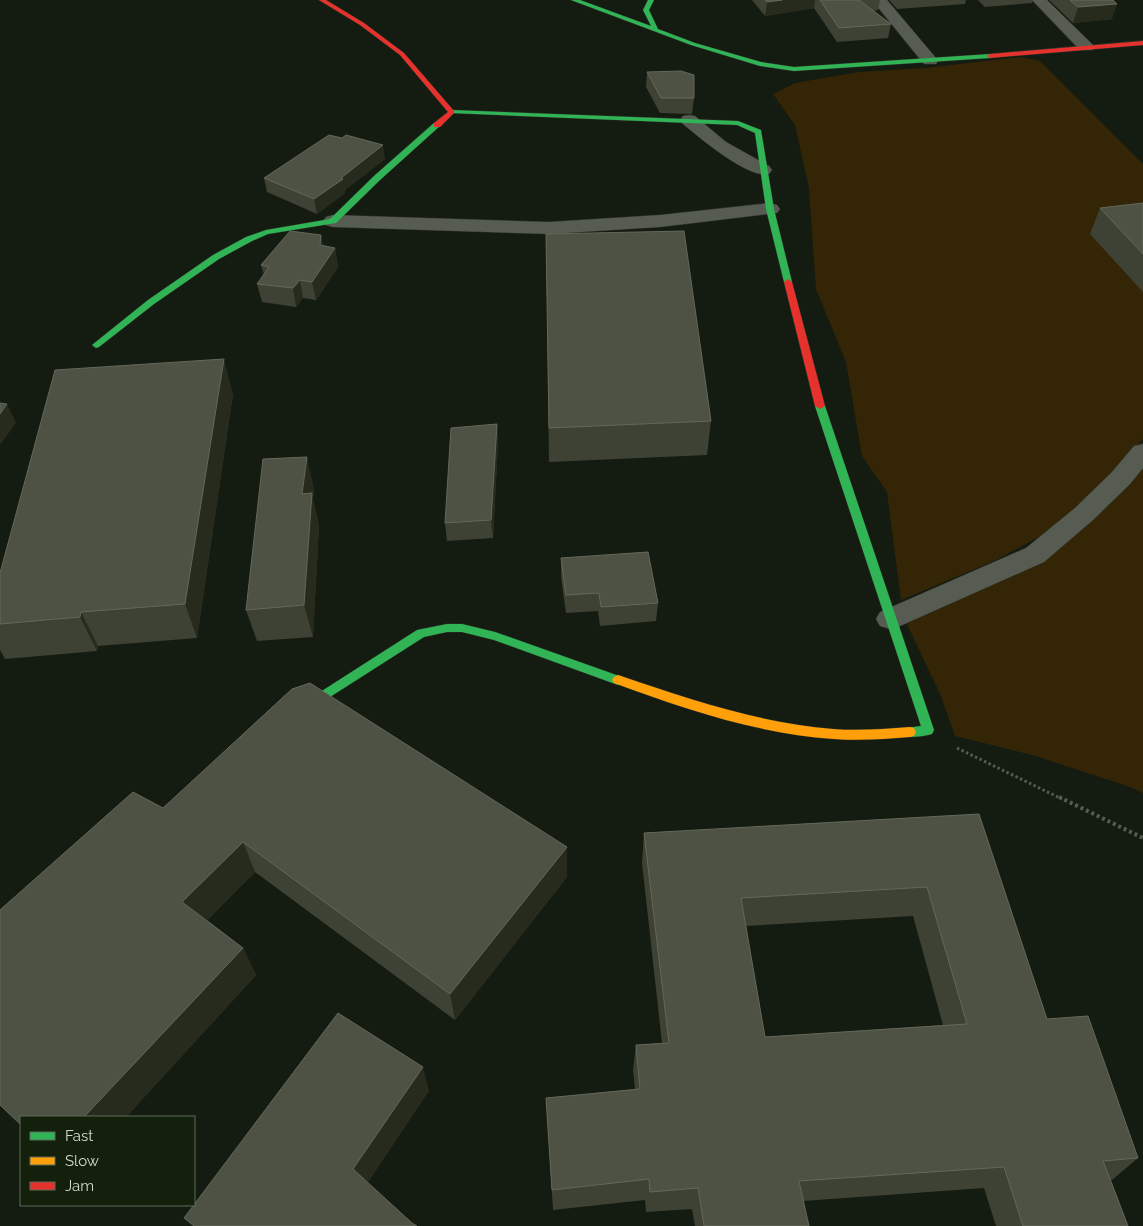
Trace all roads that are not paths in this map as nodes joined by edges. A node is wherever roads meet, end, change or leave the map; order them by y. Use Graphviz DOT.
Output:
graph roads {
  1 [pos="322,0"];
  2 [pos="574,0"];
  3 [pos="610,0"];
  4 [pos="650,0"];
  5 [pos="879,0"];
  6 [pos="1039,0"];
  7 [pos="590,5"];
  8 [pos="656,31"];
  9 [pos="1143,43"];
  10 [pos="1086,47"];
  11 [pos="930,61"];
  12 [pos="452,112"];
  13 [pos="689,120"];
  14 [pos="763,170"];
  15 [pos="770,209"];
  16 [pos="333,221"];
  17 [pos="96,345"];
  18 [pos="1143,452"];
  19 [pos="890,619"];
  20 [pos="304,708"];
  1 -- 12 [label="street"];
  2 -- 7 [label="street"];
  3 -- 7 [label="street"];
  4 -- 8 [label="street"];
  5 -- 11 [label="street"];
  6 -- 10 [label="street"];
  7 -- 8 [label="street"];
  8 -- 11 [label="street"];
  9 -- 10 [label="street"];
  10 -- 11 [label="street"];
  12 -- 13 [label="street"];
  12 -- 16 [label="street"];
  13 -- 14 [label="street"];
  13 -- 14 [label="street"];
  14 -- 15 [label="street"];
  15 -- 16 [label="street"];
  15 -- 19 [label="street"];
  16 -- 17 [label="street"];
  18 -- 19 [label="street"];
  19 -- 20 [label="street"];
}
